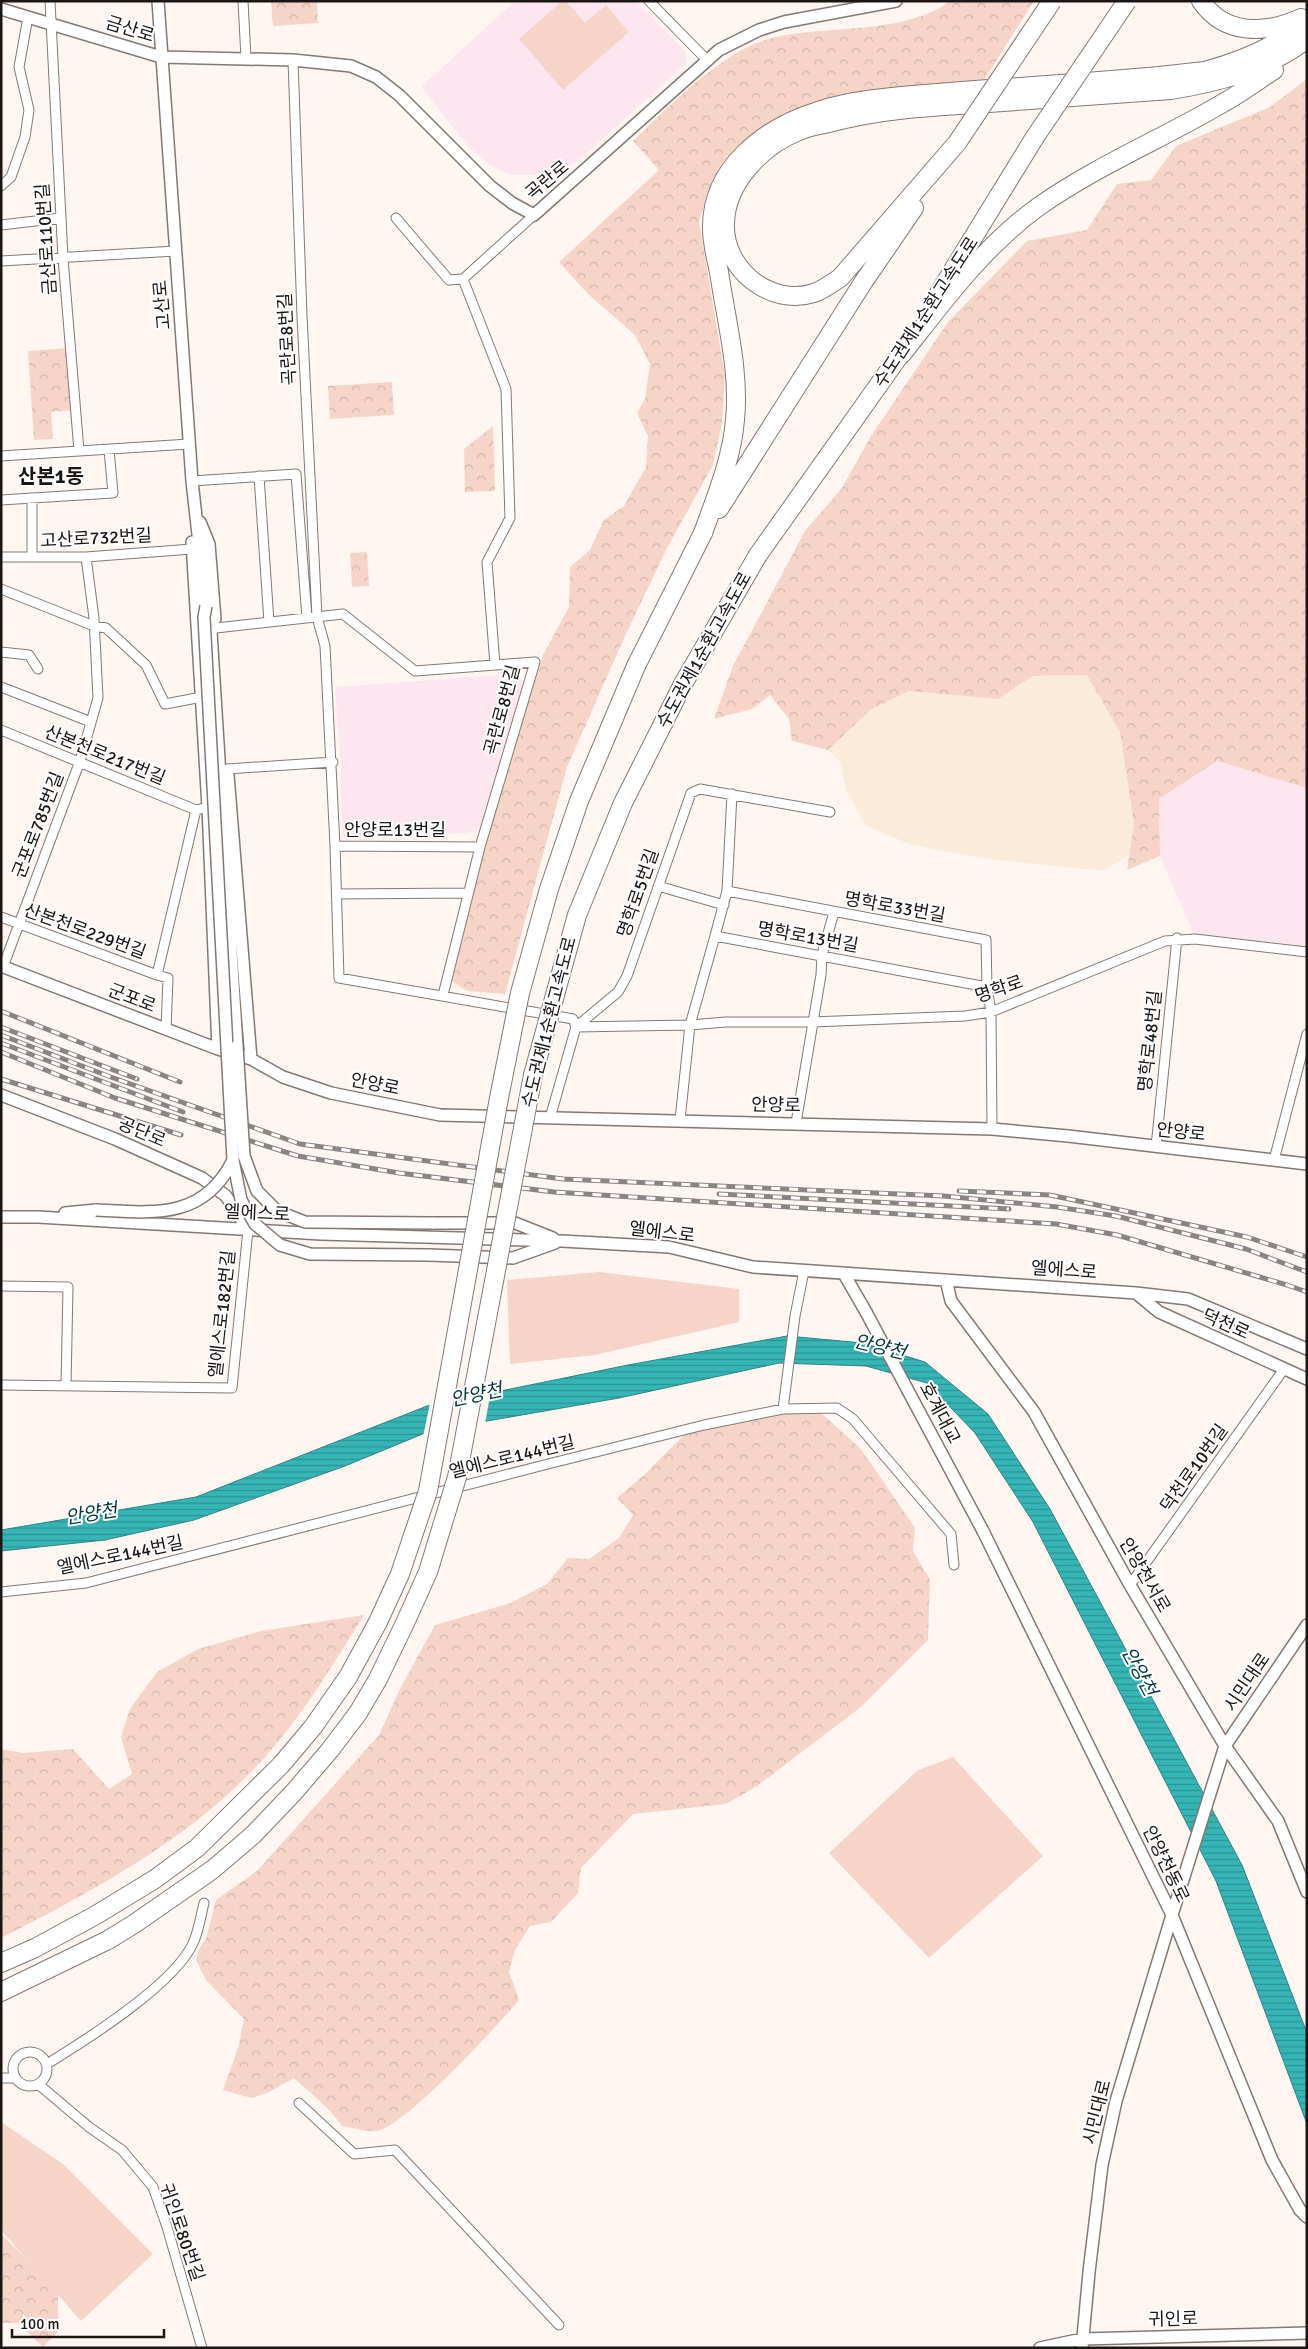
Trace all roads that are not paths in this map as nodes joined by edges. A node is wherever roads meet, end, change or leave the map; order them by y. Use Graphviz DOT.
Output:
graph roads {
  1 [pos="50,1"];
  2 [pos="158,1"];
  3 [pos="243,1"];
  4 [pos="649,1"];
  5 [pos="896,1"];
  6 [pos="1052,1"];
  7 [pos="1127,1"];
  8 [pos="1201,1"];
  9 [pos="873,3"];
  10 [pos="2,10"];
  11 [pos="1307,16"];
  12 [pos="28,17"];
  13 [pos="1307,22"];
  14 [pos="52,24"];
  15 [pos="1307,40"];
  16 [pos="162,57"];
  17 [pos="246,58"];
  18 [pos="293,60"];
  19 [pos="707,60"];
  20 [pos="957,143"];
  21 [pos="1,186"];
  22 [pos="534,215"];
  23 [pos="61,218"];
  24 [pos="396,218"];
  25 [pos="1,225"];
  26 [pos="176,251"];
  27 [pos="63,258"];
  28 [pos="1,261"];
  29 [pos="463,279"];
  30 [pos="902,354"];
  31 [pos="189,444"];
  32 [pos="110,450"];
  33 [pos="79,451"];
  34 [pos="1,456"];
  35 [pos="259,476"];
  36 [pos="192,481"];
  37 [pos="32,498"];
  38 [pos="1,500"];
  39 [pos="195,512"];
  40 [pos="703,533"];
  41 [pos="192,549"];
  42 [pos="1,557"];
  43 [pos="32,557"];
  44 [pos="86,557"];
  45 [pos="1,589"];
  46 [pos="206,606"];
  47 [pos="317,617"];
  48 [pos="307,618"];
  49 [pos="270,622"];
  50 [pos="94,626"];
  51 [pos="216,628"];
  52 [pos="1,652"];
  53 [pos="495,665"];
  54 [pos="38,669"];
  55 [pos="1,687"];
  56 [pos="202,697"];
  57 [pos="91,722"];
  58 [pos="1,730"];
  59 [pos="80,761"];
  60 [pos="333,762"];
  61 [pos="227,768"];
  62 [pos="732,794"];
  63 [pos="202,808"];
  64 [pos="830,812"];
  65 [pos="336,846"];
  66 [pos="480,847"];
  67 [pos="658,886"];
  68 [pos="727,891"];
  69 [pos="468,893"];
  70 [pos="336,894"];
  71 [pos="724,905"];
  72 [pos="834,912"];
  73 [pos="1,918"];
  74 [pos="18,924"];
  75 [pos="715,936"];
  76 [pos="1177,938"];
  77 [pos="1307,952"];
  78 [pos="822,955"];
  79 [pos="2,967"];
  80 [pos="157,975"];
  81 [pos="987,987"];
  82 [pos="444,995"];
  83 [pos="991,1012"];
  84 [pos="812,1022"];
  85 [pos="690,1026"];
  86 [pos="576,1027"];
  87 [pos="166,1030"];
  88 [pos="1307,1034"];
  89 [pos="218,1049"];
  90 [pos="251,1059"];
  91 [pos="1,1095"];
  92 [pos="550,1118"];
  93 [pos="680,1120"];
  94 [pos="796,1123"];
  95 [pos="992,1130"];
  96 [pos="1156,1147"];
  97 [pos="233,1160"];
  98 [pos="1274,1160"];
  99 [pos="1307,1164"];
  100 [pos="1,1217"];
  101 [pos="38,1217"];
  102 [pos="248,1230"];
  103 [pos="562,1241"];
  104 [pos="804,1271"];
  105 [pos="844,1274"];
  106 [pos="946,1280"];
  107 [pos="1,1286"];
  108 [pos="1136,1293"];
  109 [pos="1307,1349"];
  110 [pos="1284,1369"];
  111 [pos="1307,1379"];
  112 [pos="1,1385"];
  113 [pos="66,1386"];
  114 [pos="783,1409"];
  115 [pos="983,1531"];
  116 [pos="954,1565"];
  117 [pos="1130,1585"];
  118 [pos="1,1592"];
  119 [pos="1307,1625"];
  120 [pos="1225,1746"];
  121 [pos="1307,1892"];
  122 [pos="204,1903"];
  123 [pos="1172,1915"];
  124 [pos="1,1964"];
  125 [pos="1,1992"];
  126 [pos="47,2064"];
  127 [pos="1,2078"];
  128 [pos="15,2078"];
  129 [pos="38,2084"];
  130 [pos="299,2103"];
  131 [pos="1307,2217"];
  132 [pos="560,2325"];
  133 [pos="1307,2333"];
  134 [pos="1082,2343"];
  135 [pos="202,2348"];
  136 [pos="1040,2348"];
  1 -- 14 [label="street, 금산로110번길"];
  2 -- 16 [label="street, 고산로"];
  3 -- 17 [label="street"];
  4 -- 19 [label="street"];
  5 -- 9 [label="street, 곡란로"];
  6 -- 20 [label="highway, 수도권제1순환고속도로, bridge"];
  7 -- 30 [label="highway, 수도권제1순환고속도로, bridge"];
  8 -- 11 [label="highway"];
  9 -- 19 [label="street, 곡란로"];
  10 -- 12 [label="street, 금산로"];
  12 -- 14 [label="street, 금산로"];
  12 -- 21 [label="street"];
  13 -- 40 [label="highway"];
  14 -- 16 [label="street, 금산로"];
  14 -- 23 [label="street, 금산로110번길"];
  15 -- 20 [label="highway"];
  15 -- 30 [label="highway"];
  16 -- 17 [label="street, 곡란로"];
  16 -- 26 [label="street, 고산로"];
  17 -- 18 [label="street, 곡란로"];
  18 -- 22 [label="street, 곡란로"];
  18 -- 47 [label="street, 곡란로8번길"];
  19 -- 22 [label="street, 곡란로"];
  20 -- 40 [label="highway, 수도권제1순환고속도로"];
  22 -- 29 [label="street"];
  23 -- 25 [label="street"];
  23 -- 27 [label="street, 금산로110번길"];
  24 -- 29 [label="street"];
  26 -- 27 [label="street"];
  26 -- 31 [label="street, 고산로"];
  27 -- 28 [label="street"];
  27 -- 33 [label="street, 금산로110번길"];
  29 -- 53 [label="street"];
  30 -- 125 [label="highway, 수도권제1순환고속도로, bridge"];
  31 -- 32 [label="street"];
  31 -- 36 [label="street, 고산로"];
  32 -- 33 [label="street"];
  32 -- 37 [label="street"];
  33 -- 34 [label="street"];
  35 -- 36 [label="street"];
  35 -- 48 [label="street"];
  35 -- 49 [label="street"];
  36 -- 39 [label="street, 고산로"];
  37 -- 38 [label="street"];
  37 -- 43 [label="street"];
  39 -- 41 [label="street"];
  39 -- 46 [label="street, 고산로"];
  39 -- 51 [label="street"];
  40 -- 124 [label="highway, 수도권제1순환고속도로, bridge"];
  41 -- 44 [label="street, 고산로732번길"];
  41 -- 56 [label="street"];
  42 -- 43 [label="street, 고산로732번길"];
  43 -- 44 [label="street, 고산로732번길"];
  44 -- 50 [label="street, 군포로785번길"];
  45 -- 50 [label="street"];
  46 -- 97 [label="street, bridge"];
  46 -- 103 [label="street, bridge"];
  47 -- 48 [label="street"];
  47 -- 53 [label="street, 곡란로8번길"];
  47 -- 60 [label="street, 곡란로8번길"];
  48 -- 49 [label="street"];
  49 -- 51 [label="street"];
  50 -- 56 [label="street"];
  50 -- 57 [label="street, 군포로785번길"];
  51 -- 61 [label="street"];
  52 -- 54 [label="street"];
  53 -- 66 [label="street, 곡란로8번길"];
  55 -- 57 [label="street"];
  56 -- 63 [label="street"];
  57 -- 59 [label="street, 군포로785번길"];
  58 -- 59 [label="street, 산본천로217번길"];
  59 -- 63 [label="street, 산본천로217번길"];
  59 -- 74 [label="street, 군포로785번길"];
  60 -- 61 [label="street"];
  60 -- 65 [label="street, 곡란로8번길"];
  61 -- 90 [label="street"];
  62 -- 64 [label="street, 명학로5번길"];
  62 -- 67 [label="street, 명학로5번길"];
  62 -- 68 [label="street"];
  63 -- 80 [label="street"];
  63 -- 89 [label="street"];
  65 -- 66 [label="street, 안양로13번길"];
  65 -- 70 [label="street, 안양로13번길"];
  66 -- 69 [label="street"];
  67 -- 71 [label="street"];
  67 -- 86 [label="street, 명학로5번길"];
  68 -- 71 [label="street"];
  68 -- 72 [label="street, 명학로33번길"];
  69 -- 70 [label="street"];
  69 -- 82 [label="street"];
  70 -- 82 [label="street, 안양로13번길"];
  71 -- 75 [label="street"];
  72 -- 78 [label="street"];
  72 -- 81 [label="street, 명학로33번길"];
  73 -- 74 [label="street, 산본천로229번길"];
  74 -- 79 [label="street, 군포로785번길"];
  74 -- 80 [label="street, 산본천로229번길"];
  75 -- 78 [label="street, 명학로13번길"];
  75 -- 85 [label="street"];
  76 -- 77 [label="street, 명학로"];
  76 -- 83 [label="street, 명학로"];
  76 -- 96 [label="street, 명학로48번길"];
  78 -- 81 [label="street, 명학로13번길"];
  78 -- 84 [label="street"];
  79 -- 87 [label="street, 군포로"];
  80 -- 87 [label="street"];
  81 -- 83 [label="street, 명학로33번길"];
  82 -- 86 [label="street, 안양로13번길"];
  83 -- 84 [label="street, 명학로"];
  83 -- 95 [label="street, 명학로33번길"];
  84 -- 85 [label="street, 명학로"];
  84 -- 94 [label="street"];
  85 -- 86 [label="street, 명학로"];
  85 -- 93 [label="street"];
  86 -- 92 [label="street"];
  87 -- 89 [label="street, 군포로"];
  88 -- 98 [label="street"];
  89 -- 90 [label="street, 군포로"];
  90 -- 92 [label="street, 안양로"];
  91 -- 102 [label="street, 공단로"];
  92 -- 93 [label="street, 안양로"];
  93 -- 94 [label="street, 안양로"];
  94 -- 95 [label="street, 안양로"];
  95 -- 96 [label="street, 안양로"];
  96 -- 98 [label="street, 안양로"];
  97 -- 101 [label="street, bridge"];
  97 -- 103 [label="street, bridge"];
  98 -- 99 [label="street, 안양로"];
  100 -- 101 [label="street, 엘에스로"];
  101 -- 102 [label="street, 엘에스로"];
  102 -- 103 [label="street, 엘에스로"];
  102 -- 113 [label="street, 엘에스로182번길"];
  103 -- 104 [label="street, 엘에스로"];
  104 -- 105 [label="street, 엘에스로"];
  104 -- 114 [label="street"];
  105 -- 106 [label="street, 엘에스로"];
  105 -- 115 [label="street, 호계대교, bridge"];
  106 -- 108 [label="street, 엘에스로"];
  106 -- 117 [label="street, 안양천서로"];
  107 -- 113 [label="street"];
  108 -- 109 [label="street, 엘에스로"];
  108 -- 110 [label="street, 덕천로"];
  110 -- 111 [label="street, 덕천로"];
  110 -- 117 [label="street, 덕천로10번길"];
  112 -- 113 [label="street, 엘에스로182번길"];
  114 -- 116 [label="street, 엘에스로144번길"];
  114 -- 118 [label="street, 엘에스로144번길"];
  115 -- 123 [label="street, 안양천동로"];
  117 -- 120 [label="street, 안양천서로"];
  119 -- 120 [label="street, 시민대로"];
  120 -- 121 [label="street, 안양천서로"];
  120 -- 123 [label="street, 시민대로"];
  122 -- 126 [label="street"];
  123 -- 131 [label="street, 안양천동로"];
  123 -- 134 [label="street, 시민대로"];
  126 -- 128 [label="street"];
  126 -- 129 [label="street"];
  127 -- 128 [label="street"];
  128 -- 129 [label="street"];
  129 -- 135 [label="street, 귀인로80번길"];
  130 -- 132 [label="street"];
  133 -- 134 [label="street, 귀인로"];
  134 -- 136 [label="street, 귀인로"];
}
